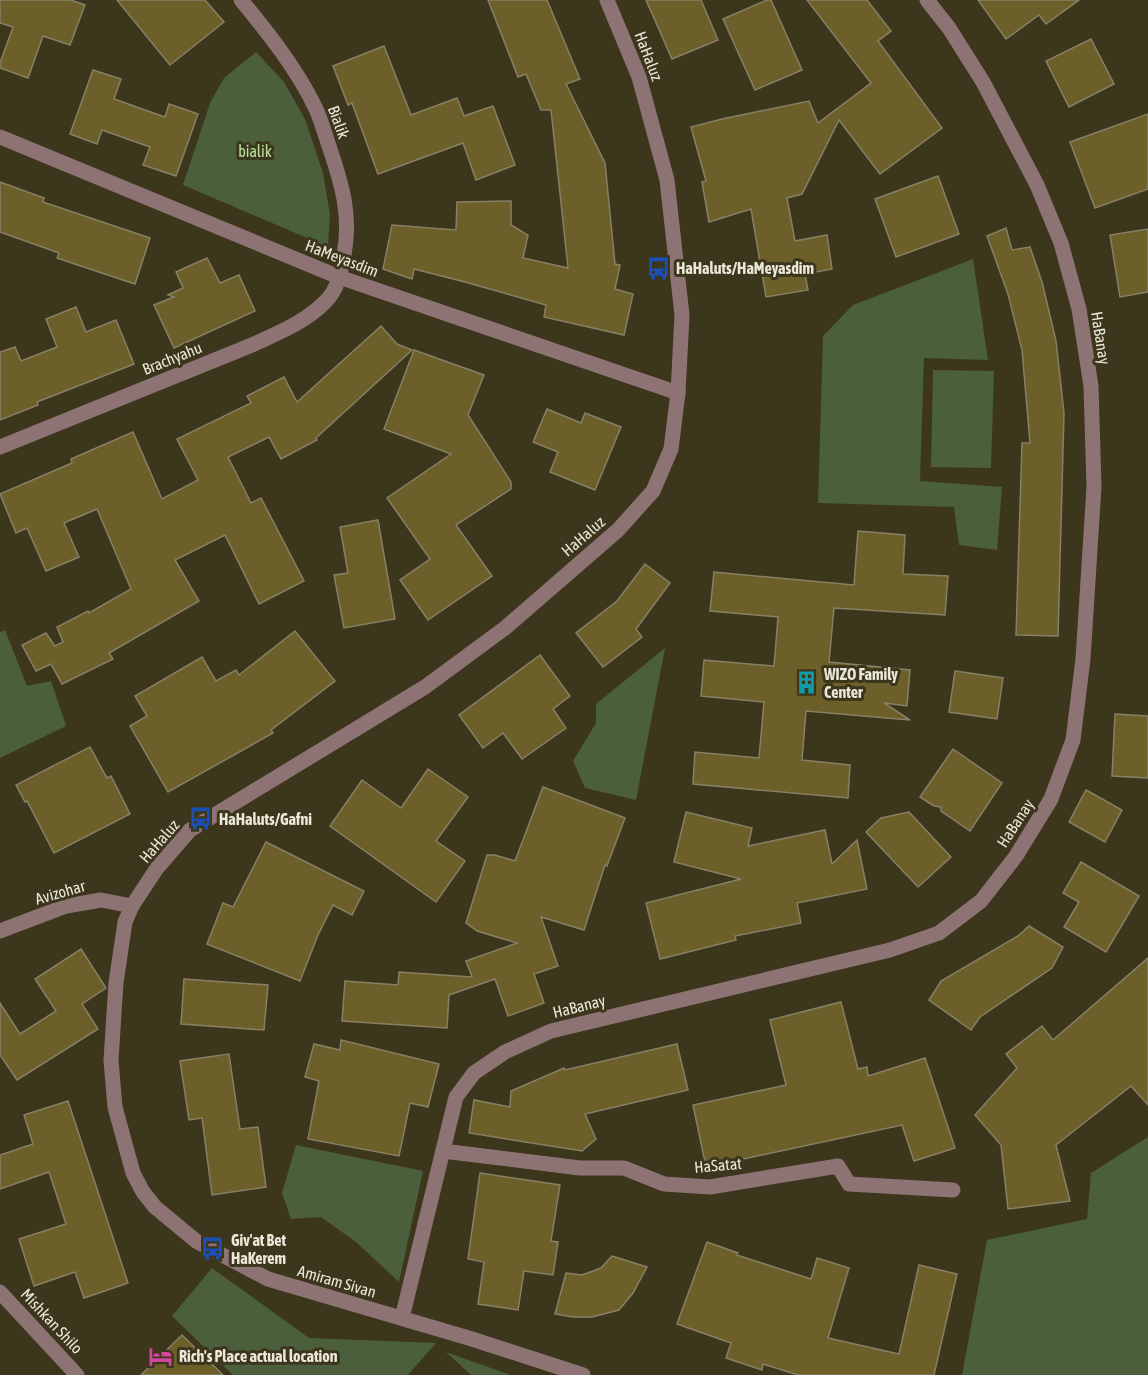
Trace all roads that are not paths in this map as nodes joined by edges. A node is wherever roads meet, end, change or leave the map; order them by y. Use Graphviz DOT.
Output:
graph roads {
  1 [pos="241,0"];
  2 [pos="607,0"];
  3 [pos="927,0"];
  4 [pos="0,137"];
  5 [pos="339,277"];
  6 [pos="678,393"];
  7 [pos="0,447"];
  8 [pos="132,906"];
  9 [pos="0,931"];
  10 [pos="443,1151"];
  11 [pos="953,1190"];
  12 [pos="0,1292"];
  13 [pos="402,1318"];
  14 [pos="77,1375"];
  15 [pos="583,1375"];
  1 -- 5 [label="street, Bialik"];
  2 -- 6 [label="street, HaHaluz"];
  3 -- 10 [label="street, HaBanay"];
  4 -- 5 [label="street, HaMeyasdim"];
  5 -- 6 [label="street, HaMeyasdim"];
  5 -- 7 [label="street, Brachyahu"];
  6 -- 8 [label="street, HaHaluz"];
  8 -- 9 [label="street, Avizohar"];
  8 -- 13 [label="street, Amiram Sivan"];
  10 -- 11 [label="street, HaSatat"];
  10 -- 13 [label="street, HaBanay"];
  12 -- 14 [label="street, Mishkan Shilo"];
  13 -- 15 [label="street, Amiram Sivan"];
}
